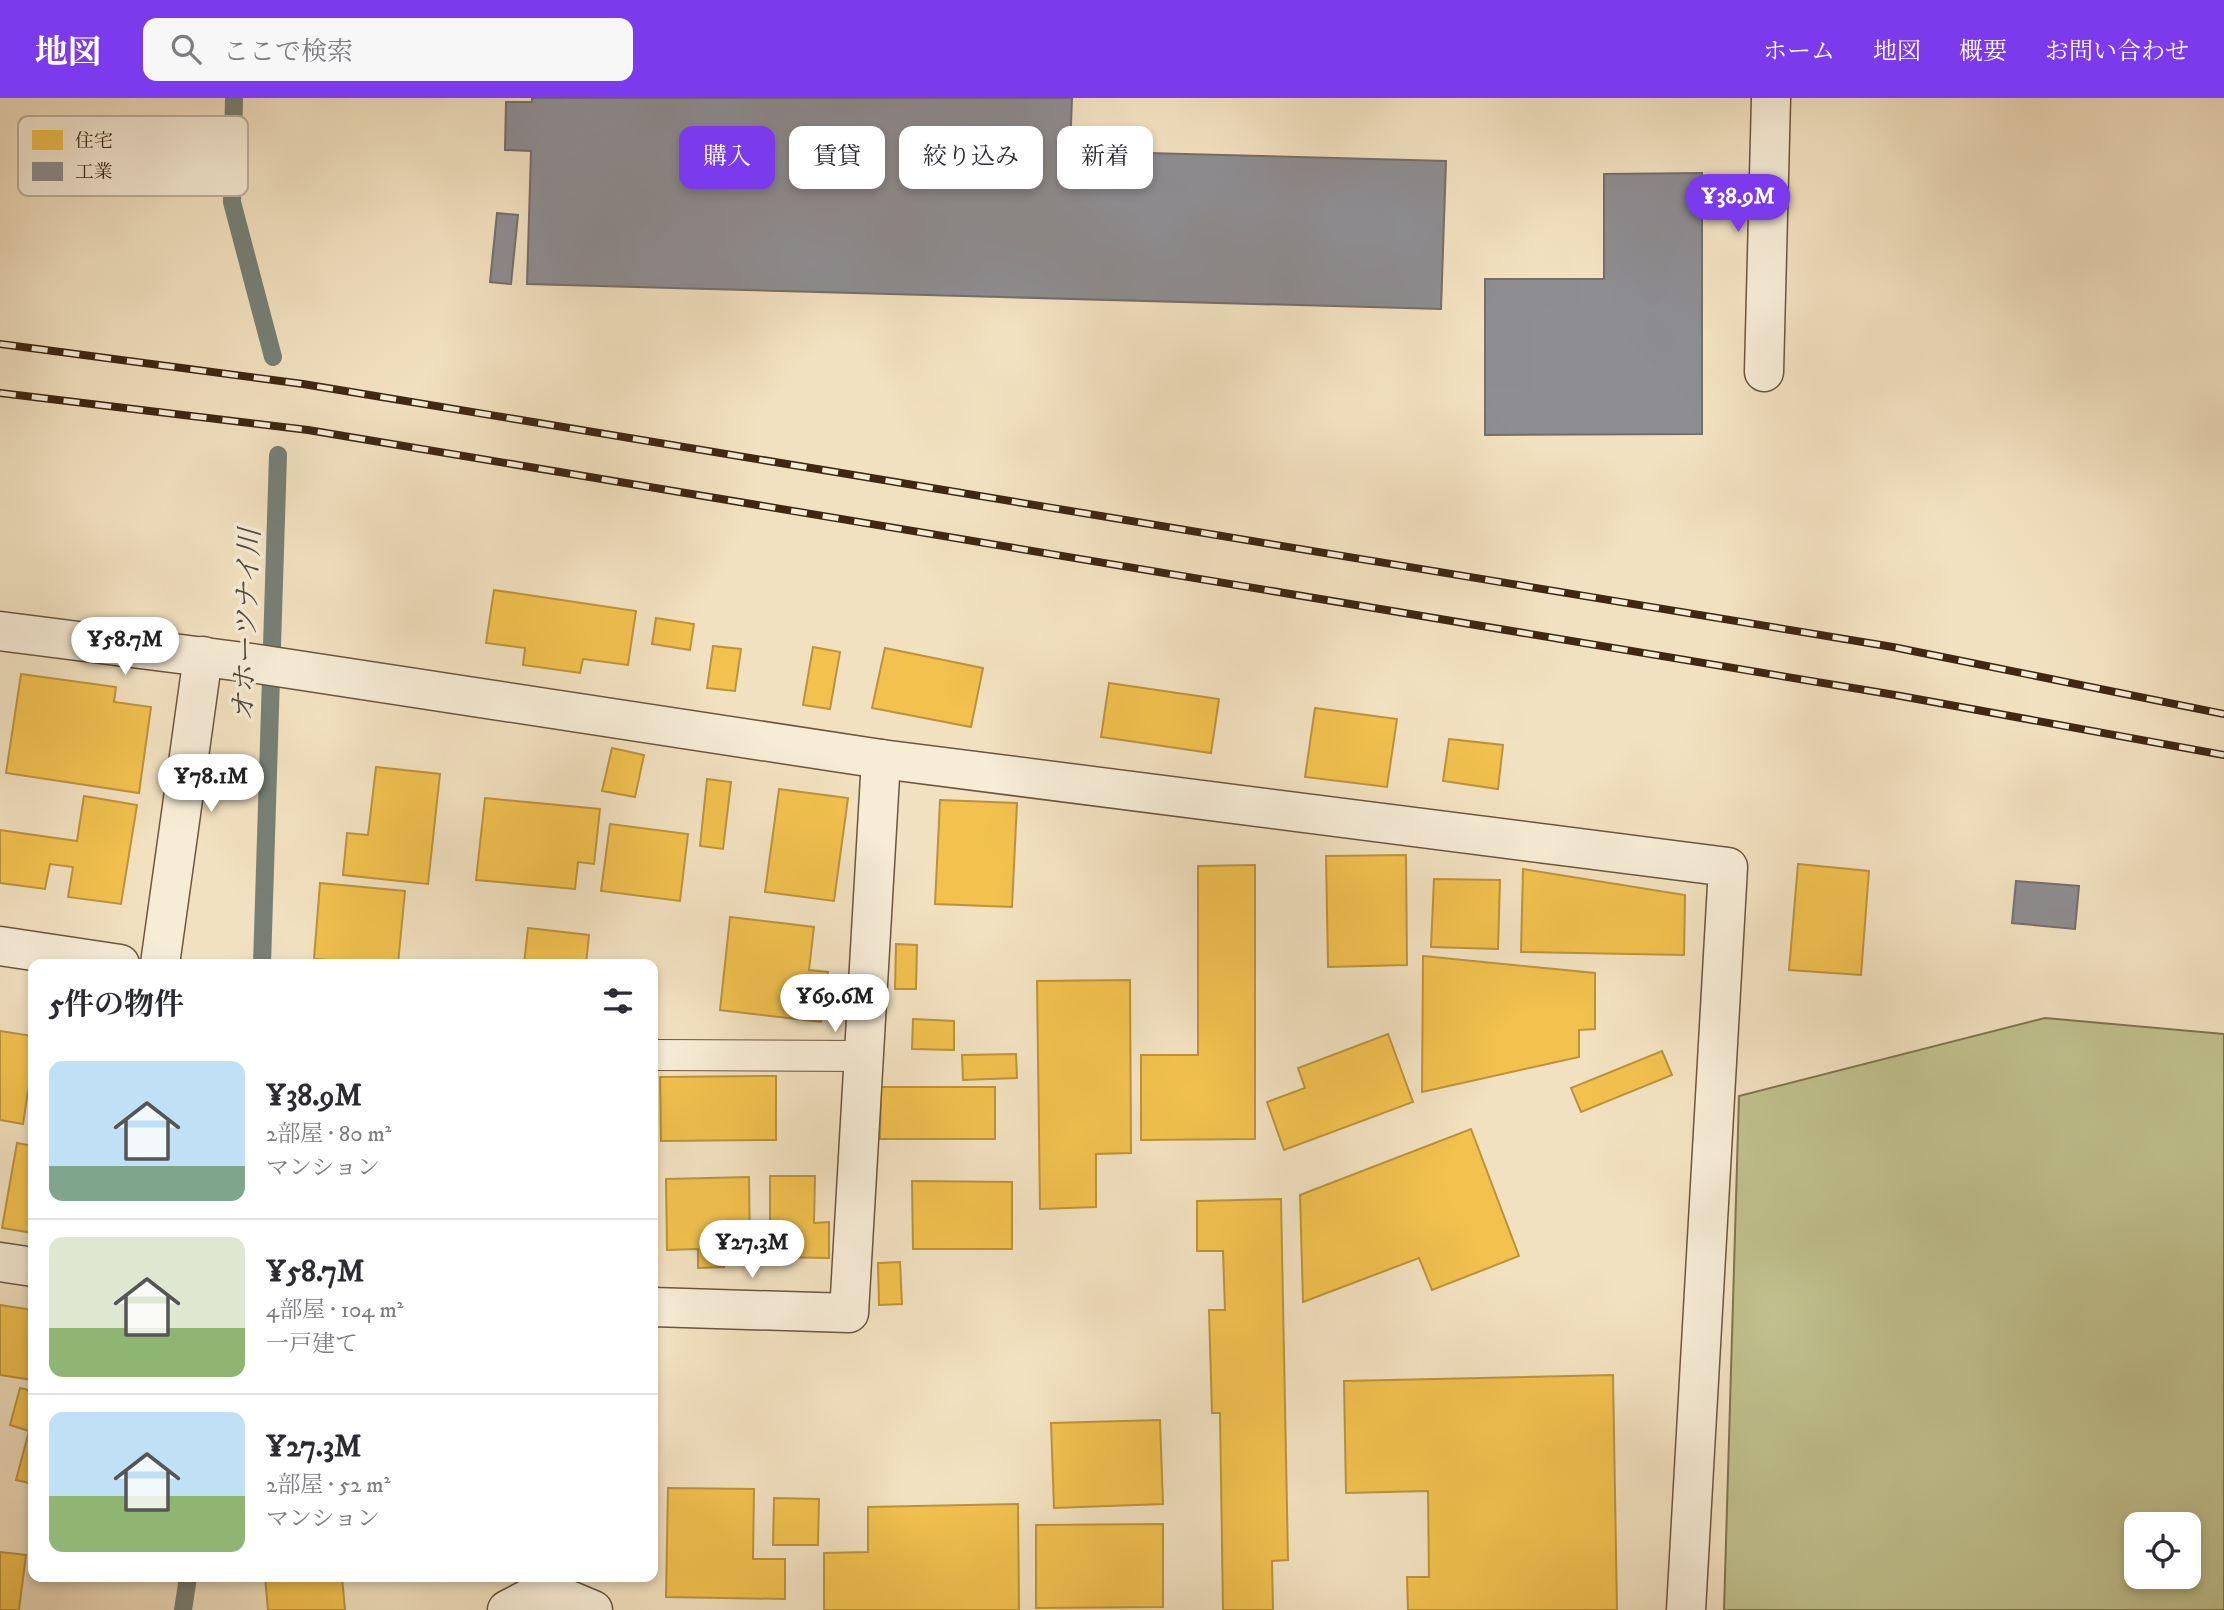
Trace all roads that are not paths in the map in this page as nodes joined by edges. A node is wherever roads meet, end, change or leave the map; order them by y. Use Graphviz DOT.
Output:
graph roads {
  1 [pos="1771,98"];
  2 [pos="1764,372"];
  3 [pos="0,631"];
  4 [pos="202,656"];
  5 [pos="881,758"];
  6 [pos="0,946"];
  7 [pos="87,959"];
  8 [pos="161,959"];
  9 [pos="658,1055"];
  10 [pos="863,1056"];
  11 [pos="0,1262"];
  12 [pos="28,1266"];
  13 [pos="658,1307"];
  14 [pos="507,1610"];
  15 [pos="593,1610"];
  16 [pos="1686,1610"];
  1 -- 2 [label="street"];
  3 -- 4 [label="street"];
  4 -- 5 [label="street"];
  4 -- 8 [label="street"];
  5 -- 10 [label="street"];
  5 -- 16 [label="street"];
  6 -- 7 [label="street"];
  9 -- 10 [label="lane"];
  10 -- 13 [label="street"];
  11 -- 12 [label="street"];
  14 -- 15 [label="street"];
}
